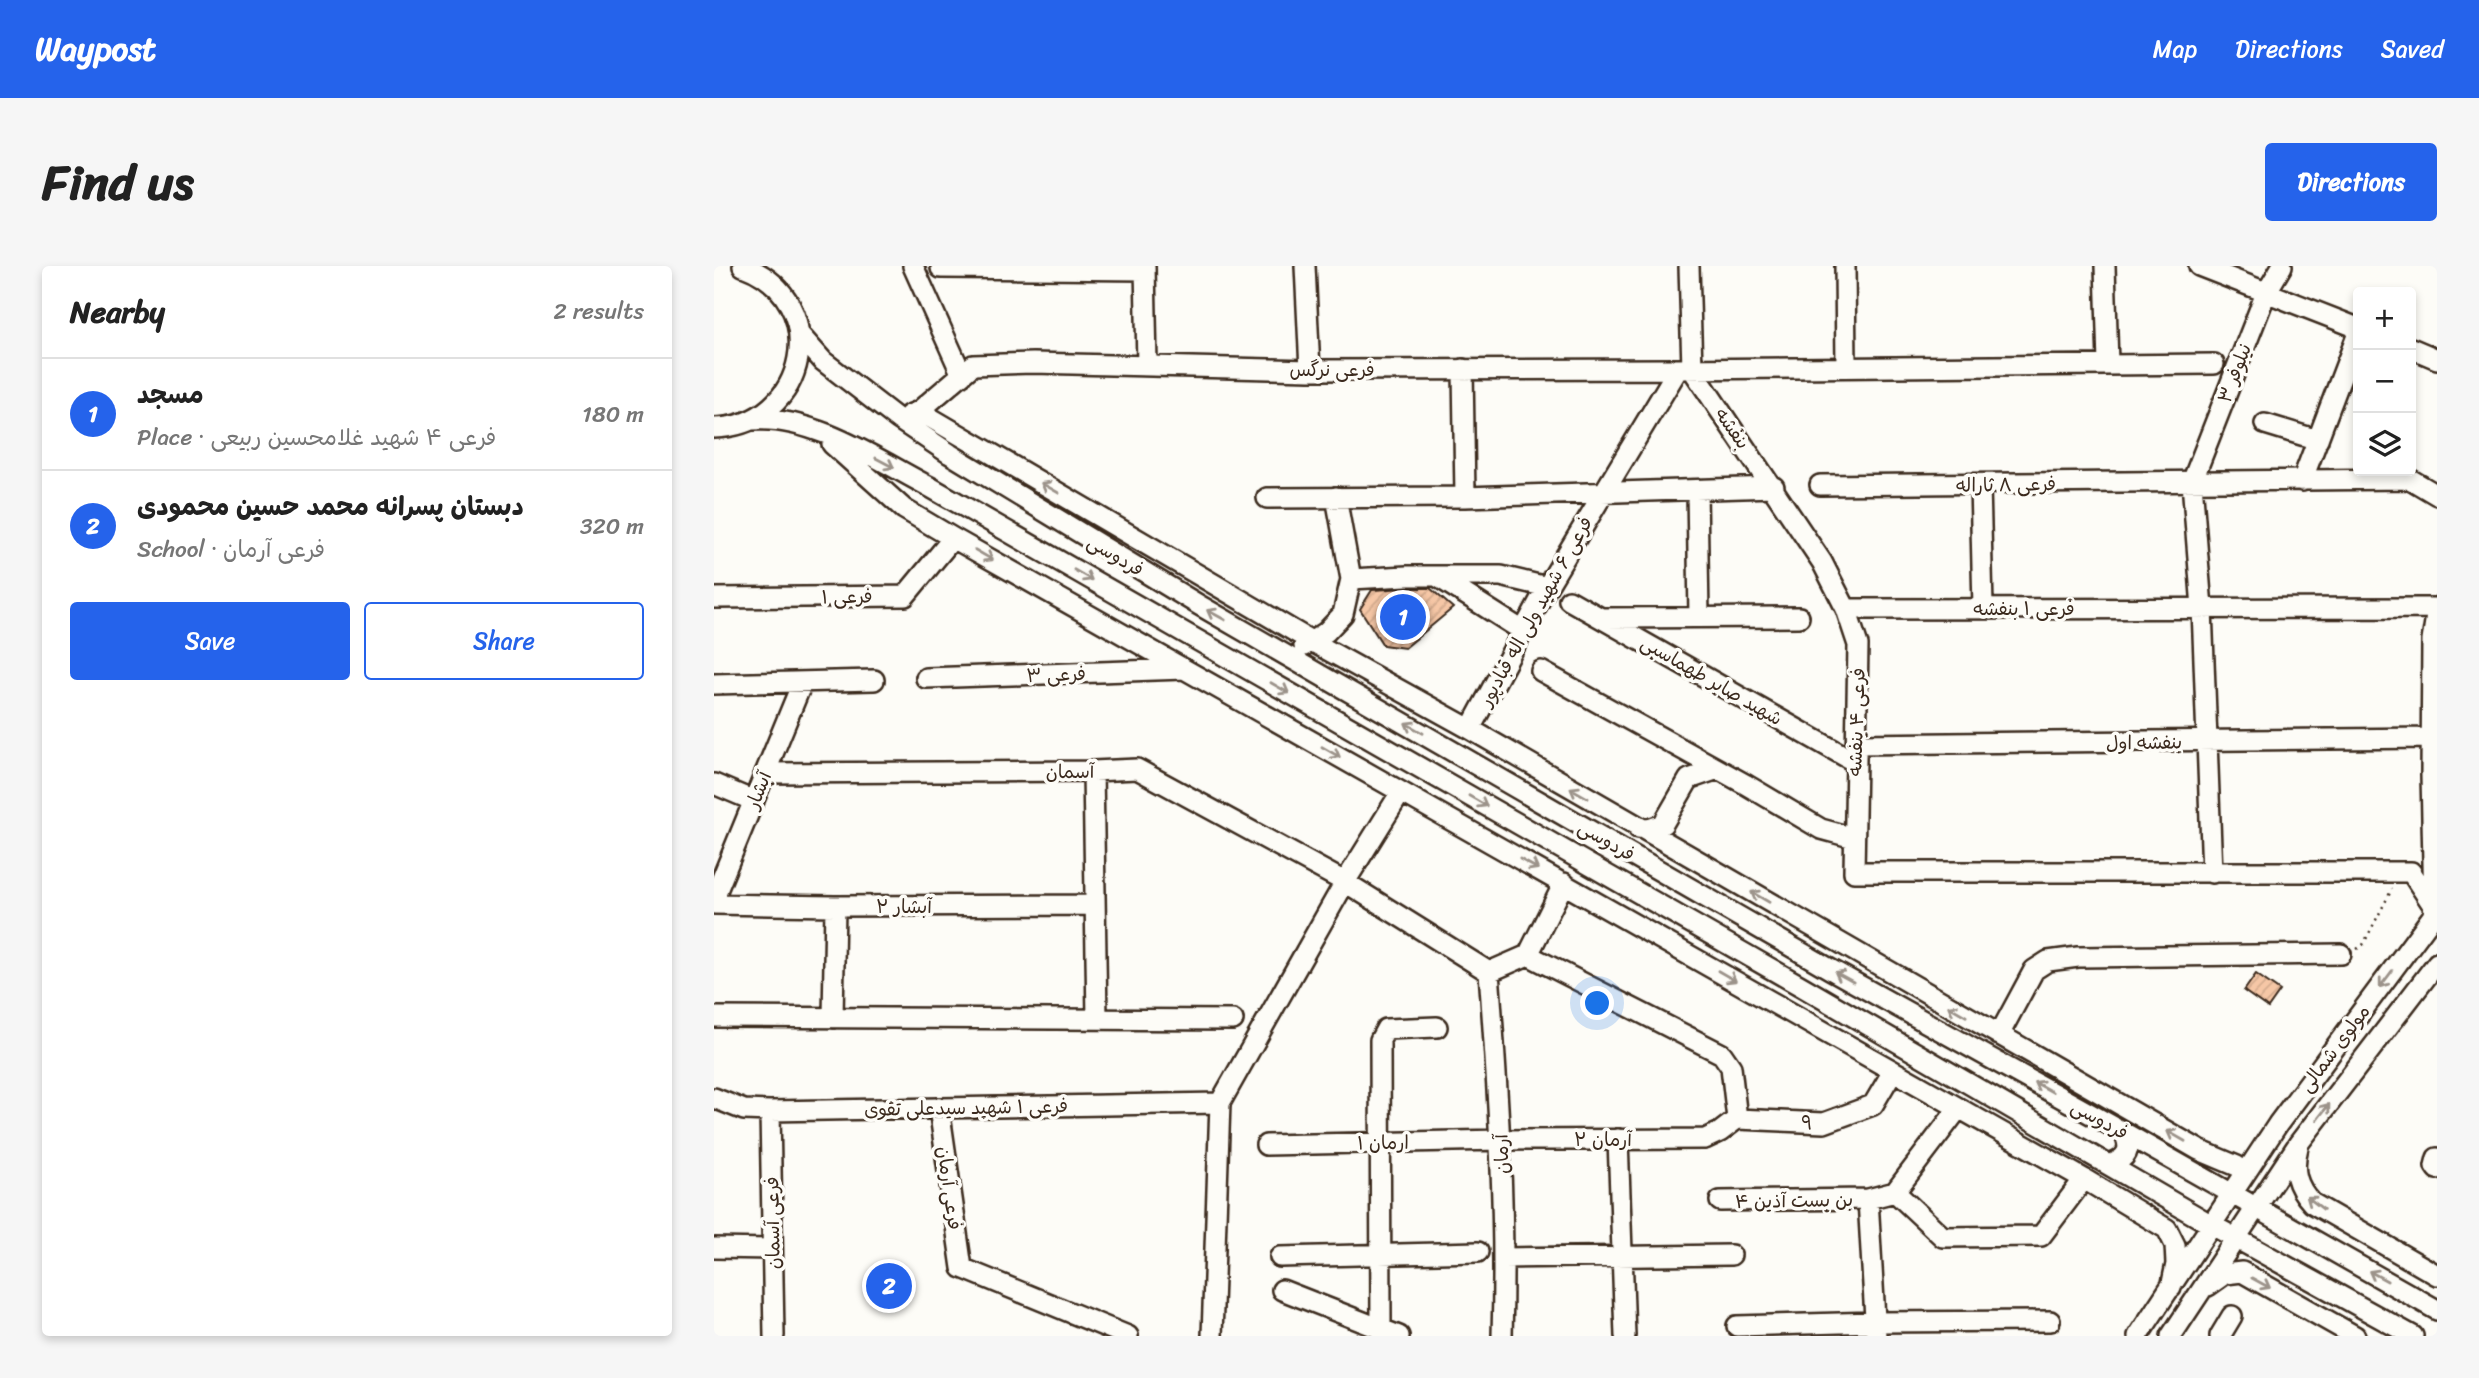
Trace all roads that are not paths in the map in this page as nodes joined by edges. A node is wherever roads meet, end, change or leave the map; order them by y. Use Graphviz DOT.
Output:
graph roads {
  1 [pos="743,266"];
  2 [pos="914,266"];
  3 [pos="1305,266"];
  4 [pos="1689,266"];
  5 [pos="1845,266"];
  6 [pos="2105,266"];
  7 [pos="2199,266"];
  8 [pos="2282,266"];
  9 [pos="1008,267"];
  10 [pos="941,268"];
  11 [pos="1145,268"];
  12 [pos="770,274"];
  13 [pos="2266,292"];
  14 [pos="2353,329"];
  15 [pos="800,335"];
  16 [pos="2353,345"];
  17 [pos="2416,350"];
  18 [pos="2437,359"];
  19 [pos="2108,364"];
  20 [pos="2214,364"];
  21 [pos="1147,365"];
  22 [pos="1846,367"];
  23 [pos="1463,369"];
  24 [pos="1685,369"];
  25 [pos="967,370"];
  26 [pos="1310,370"];
  27 [pos="919,411"];
  28 [pos="898,419"];
  29 [pos="752,421"];
  30 [pos="2265,424"];
  31 [pos="813,427"];
  32 [pos="714,428"];
  33 [pos="2318,440"];
  34 [pos="2302,481"];
  35 [pos="2192,482"];
  36 [pos="1980,484"];
  37 [pos="1820,485"];
  38 [pos="1774,487"];
  39 [pos="1696,490"];
  40 [pos="1601,493"];
  41 [pos="2437,495"];
  42 [pos="1336,497"];
  43 [pos="1465,497"];
  44 [pos="1267,498"];
  45 [pos="953,538"];
  46 [pos="1437,576"];
  47 [pos="1352,579"];
  48 [pos="1547,587"];
  49 [pos="714,598"];
  50 [pos="1569,600"];
  51 [pos="1983,608"];
  52 [pos="2203,608"];
  53 [pos="2437,608"];
  54 [pos="1846,609"];
  55 [pos="1699,617"];
  56 [pos="1799,617"];
  57 [pos="1601,618"];
  58 [pos="1523,631"];
  59 [pos="1311,641"];
  60 [pos="1288,656"];
  61 [pos="1185,669"];
  62 [pos="1541,671"];
  63 [pos="926,678"];
  64 [pos="874,680"];
  65 [pos="802,682"];
  66 [pos="714,684"];
  67 [pos="1470,729"];
  68 [pos="2431,738"];
  69 [pos="2209,741"];
  70 [pos="1856,753"];
  71 [pos="1718,769"];
  72 [pos="1094,771"];
  73 [pos="1543,772"];
  74 [pos="765,773"];
  75 [pos="714,784"];
  76 [pos="1401,792"];
  77 [pos="1528,795"];
  78 [pos="754,801"];
  79 [pos="1638,828"];
  80 [pos="1854,838"];
  81 [pos="2212,873"];
  82 [pos="1346,882"];
  83 [pos="1564,883"];
  84 [pos="714,898"];
  85 [pos="714,904"];
  86 [pos="1094,905"];
  87 [pos="835,906"];
  88 [pos="2435,912"];
  89 [pos="2341,954"];
  90 [pos="1528,955"];
  91 [pos="2404,955"];
  92 [pos="2433,969"];
  93 [pos="1489,972"];
  94 [pos="714,1017"];
  95 [pos="833,1018"];
  96 [pos="1097,1019"];
  97 [pos="1233,1020"];
  98 [pos="1437,1027"];
  99 [pos="1999,1035"];
  100 [pos="1893,1071"];
  101 [pos="714,1098"];
  102 [pos="1220,1103"];
  103 [pos="939,1108"];
  104 [pos="1958,1109"];
  105 [pos="769,1111"];
  106 [pos="1737,1119"];
  107 [pos="2123,1132"];
  108 [pos="1618,1139"];
  109 [pos="1501,1140"];
  110 [pos="1381,1143"];
  111 [pos="2299,1143"];
  112 [pos="1266,1145"];
  113 [pos="2260,1153"];
  114 [pos="2437,1158"];
  115 [pos="2109,1165"];
  116 [pos="2237,1166"];
  117 [pos="2437,1169"];
  118 [pos="2190,1170"];
  119 [pos="2084,1179"];
  120 [pos="1895,1192"];
  121 [pos="2230,1193"];
  122 [pos="1868,1199"];
  123 [pos="1720,1201"];
  124 [pos="2255,1207"];
  125 [pos="2210,1224"];
  126 [pos="2235,1236"];
  127 [pos="714,1248"];
  128 [pos="772,1249"];
  129 [pos="1478,1252"];
  130 [pos="1381,1254"];
  131 [pos="1731,1255"];
  132 [pos="1280,1257"];
  133 [pos="1622,1257"];
  134 [pos="1504,1258"];
  135 [pos="2437,1275"];
  136 [pos="2171,1288"];
  137 [pos="1282,1290"];
  138 [pos="2201,1290"];
  139 [pos="2437,1310"];
  140 [pos="2232,1316"];
  141 [pos="2050,1321"];
  142 [pos="1737,1326"];
  143 [pos="1875,1329"];
  144 [pos="1390,1332"];
  145 [pos="774,1336"];
  146 [pos="1128,1336"];
  147 [pos="1212,1336"];
  148 [pos="1502,1336"];
  149 [pos="1625,1336"];
  150 [pos="2138,1336"];
  151 [pos="2171,1336"];
  152 [pos="2220,1336"];
  153 [pos="2356,1336"];
  154 [pos="2413,1336"];
  1 -- 12 [label="street"];
  2 -- 25 [label="street"];
  3 -- 26 [label="street"];
  4 -- 24 [label="street"];
  5 -- 22 [label="street"];
  6 -- 19 [label="street"];
  7 -- 13 [label="street"];
  8 -- 13 [label="street, نیلوفر ۳"];
  9 -- 10 [label="street"];
  9 -- 11 [label="street"];
  11 -- 21 [label="street"];
  12 -- 15 [label="street"];
  13 -- 14 [label="street"];
  13 -- 35 [label="street, نیلوفر ۳"];
  15 -- 28 [label="street, فردوسی"];
  15 -- 29 [label="street"];
  16 -- 33 [label="street"];
  17 -- 18 [label="street"];
  19 -- 20 [label="street, فرعی نرگس"];
  19 -- 22 [label="street, فرعی نرگس"];
  21 -- 25 [label="street, فرعی نرگس"];
  21 -- 26 [label="street, فرعی نرگس"];
  22 -- 24 [label="street, فرعی نرگس"];
  23 -- 24 [label="street, فرعی نرگس"];
  23 -- 26 [label="street, فرعی نرگس"];
  23 -- 43 [label="street"];
  24 -- 38 [label="street, بنفشه"];
  24 -- 40 [label="street, فرعی ۶ شهید ولی اله قبادپور"];
  25 -- 27 [label="street"];
  27 -- 28 [label="street"];
  59 -- 27 [label="street, one-way"];
  60 -- 28 [label="street, فردوسی, one-way"];
  29 -- 31 [label="street, فردوسی"];
  29 -- 32 [label="street"];
  30 -- 33 [label="street"];
  31 -- 45 [label="street"];
  31 -- 115 [label="street, فردوسی, one-way"];
  33 -- 34 [label="street"];
  34 -- 35 [label="street, فرعی ۸ ثاراله"];
  34 -- 41 [label="street, فرعی ۸ ثاراله"];
  35 -- 36 [label="street, فرعی ۸ ثاراله"];
  35 -- 52 [label="street"];
  36 -- 37 [label="street, فرعی ۸ ثاراله"];
  36 -- 51 [label="street"];
  38 -- 39 [label="street"];
  38 -- 54 [label="street, بنفشه"];
  39 -- 40 [label="street"];
  39 -- 55 [label="street"];
  40 -- 43 [label="street"];
  40 -- 48 [label="street, فرعی ۶ شهید ولی اله قبادپور"];
  42 -- 43 [label="street"];
  42 -- 44 [label="street"];
  42 -- 47 [label="street"];
  45 -- 49 [label="street, فرعی ۱"];
  45 -- 61 [label="street, one-way"];
  46 -- 47 [label="street"];
  46 -- 48 [label="street"];
  46 -- 58 [label="street"];
  47 -- 59 [label="street"];
  48 -- 58 [label="street, فرعی ۶ شهید ولی اله قبادپور"];
  50 -- 57 [label="street, شهید صابر طهماسبی"];
  51 -- 52 [label="street, فرعی ۱ بنفشه"];
  51 -- 54 [label="street, فرعی ۱ بنفشه"];
  52 -- 53 [label="street, فرعی ۱ بنفشه"];
  52 -- 69 [label="street"];
  53 -- 68 [label="street"];
  54 -- 70 [label="street, فرعی ۴ بنفشه"];
  55 -- 56 [label="street"];
  55 -- 57 [label="street"];
  57 -- 70 [label="street, شهید صابر طهماسبی"];
  58 -- 67 [label="street, فرعی ۶ شهید ولی اله قبادپور"];
  59 -- 60 [label="street"];
  59 -- 67 [label="street"];
  77 -- 60 [label="street, فردوسی, one-way"];
  61 -- 63 [label="street, فرعی ۳"];
  61 -- 76 [label="street, one-way"];
  62 -- 71 [label="street"];
  64 -- 65 [label="street"];
  65 -- 66 [label="street"];
  65 -- 74 [label="street, آبشار"];
  67 -- 73 [label="street"];
  68 -- 69 [label="street, بنفشه اول"];
  68 -- 88 [label="street"];
  69 -- 70 [label="street, بنفشه اول"];
  69 -- 81 [label="street"];
  70 -- 80 [label="street, فرعی ۴ بنفشه"];
  71 -- 79 [label="street"];
  71 -- 80 [label="street"];
  72 -- 74 [label="street, آسمان"];
  72 -- 82 [label="street, آسمان"];
  72 -- 86 [label="street"];
  73 -- 77 [label="street"];
  79 -- 73 [label="street, one-way"];
  74 -- 78 [label="street, آبشار"];
  75 -- 78 [label="street"];
  76 -- 82 [label="street"];
  76 -- 83 [label="street, one-way"];
  107 -- 77 [label="street, فردوسی, one-way"];
  78 -- 84 [label="street, آبشار"];
  99 -- 79 [label="street, one-way"];
  80 -- 81 [label="street, فرعی ۴ بنفشه"];
  81 -- 88 [label="street"];
  82 -- 93 [label="street, آسمان"];
  82 -- 102 [label="street"];
  83 -- 90 [label="street"];
  83 -- 100 [label="street, one-way"];
  85 -- 87 [label="street, آبشار ۲"];
  86 -- 87 [label="street, آبشار ۲"];
  86 -- 96 [label="street"];
  87 -- 95 [label="street"];
  88 -- 91 [label="street, مولوی شمالی"];
  89 -- 99 [label="street"];
  90 -- 93 [label="street"];
  90 -- 106 [label="street"];
  91 -- 92 [label="street"];
  91 -- 113 [label="street, مولوی شمالی, one-way"];
  111 -- 92 [label="street, مولوی شمالی, one-way"];
  93 -- 109 [label="street, آرمان"];
  94 -- 95 [label="street"];
  95 -- 96 [label="street"];
  96 -- 97 [label="street"];
  98 -- 110 [label="street"];
  116 -- 99 [label="street, one-way"];
  100 -- 104 [label="street"];
  100 -- 106 [label="street, ۹"];
  101 -- 105 [label="street, فرعی ۱ شهید سیدعلی تقوی"];
  102 -- 103 [label="street, فرعی ۱ شهید سیدعلی تقوی"];
  102 -- 147 [label="street"];
  103 -- 105 [label="street, فرعی ۱ شهید سیدعلی تقوی"];
  103 -- 146 [label="street, فرعی آرمان"];
  104 -- 119 [label="street"];
  104 -- 120 [label="street"];
  105 -- 128 [label="street, فرعی آسمان"];
  106 -- 108 [label="street, آرمان ۲"];
  107 -- 115 [label="street"];
  107 -- 118 [label="street, فردوسی"];
  108 -- 109 [label="street, آرمان ۲"];
  108 -- 133 [label="street"];
  109 -- 110 [label="street, ارمان ۱"];
  109 -- 134 [label="street, آرمان"];
  110 -- 112 [label="street, ارمان ۱"];
  110 -- 130 [label="street"];
  111 -- 124 [label="street, مولوی شمالی"];
  135 -- 111 [label="street, one-way"];
  113 -- 116 [label="street"];
  113 -- 121 [label="street, مولوی شمالی"];
  114 -- 117 [label="street"];
  115 -- 125 [label="street, فردوسی"];
  116 -- 118 [label="street"];
  118 -- 121 [label="street, فردوسی"];
  119 -- 120 [label="street"];
  119 -- 136 [label="street"];
  120 -- 122 [label="street, بن بست آذین ۴"];
  121 -- 124 [label="street, فردوسی"];
  121 -- 125 [label="street, مولوی شمالی"];
  122 -- 123 [label="street, بن بست آذین ۴"];
  122 -- 143 [label="street"];
  124 -- 126 [label="street, مولوی شمالی"];
  139 -- 124 [label="street, فردوسی, one-way"];
  125 -- 126 [label="street, فردوسی"];
  125 -- 136 [label="street, مولوی شمالی"];
  126 -- 138 [label="street, مولوی شمالی"];
  126 -- 154 [label="street, فردوسی"];
  127 -- 128 [label="street"];
  128 -- 145 [label="street, فرعی آسمان"];
  129 -- 130 [label="street"];
  130 -- 132 [label="street"];
  130 -- 144 [label="street"];
  131 -- 133 [label="street"];
  133 -- 134 [label="street"];
  133 -- 149 [label="street"];
  134 -- 148 [label="street, آرمان"];
  136 -- 150 [label="street, مولوی شمالی"];
  137 -- 144 [label="street"];
  138 -- 151 [label="street, مولوی شمالی"];
  138 -- 153 [label="street, one-way"];
  140 -- 152 [label="street"];
  141 -- 143 [label="street"];
  142 -- 143 [label="street"];
}
